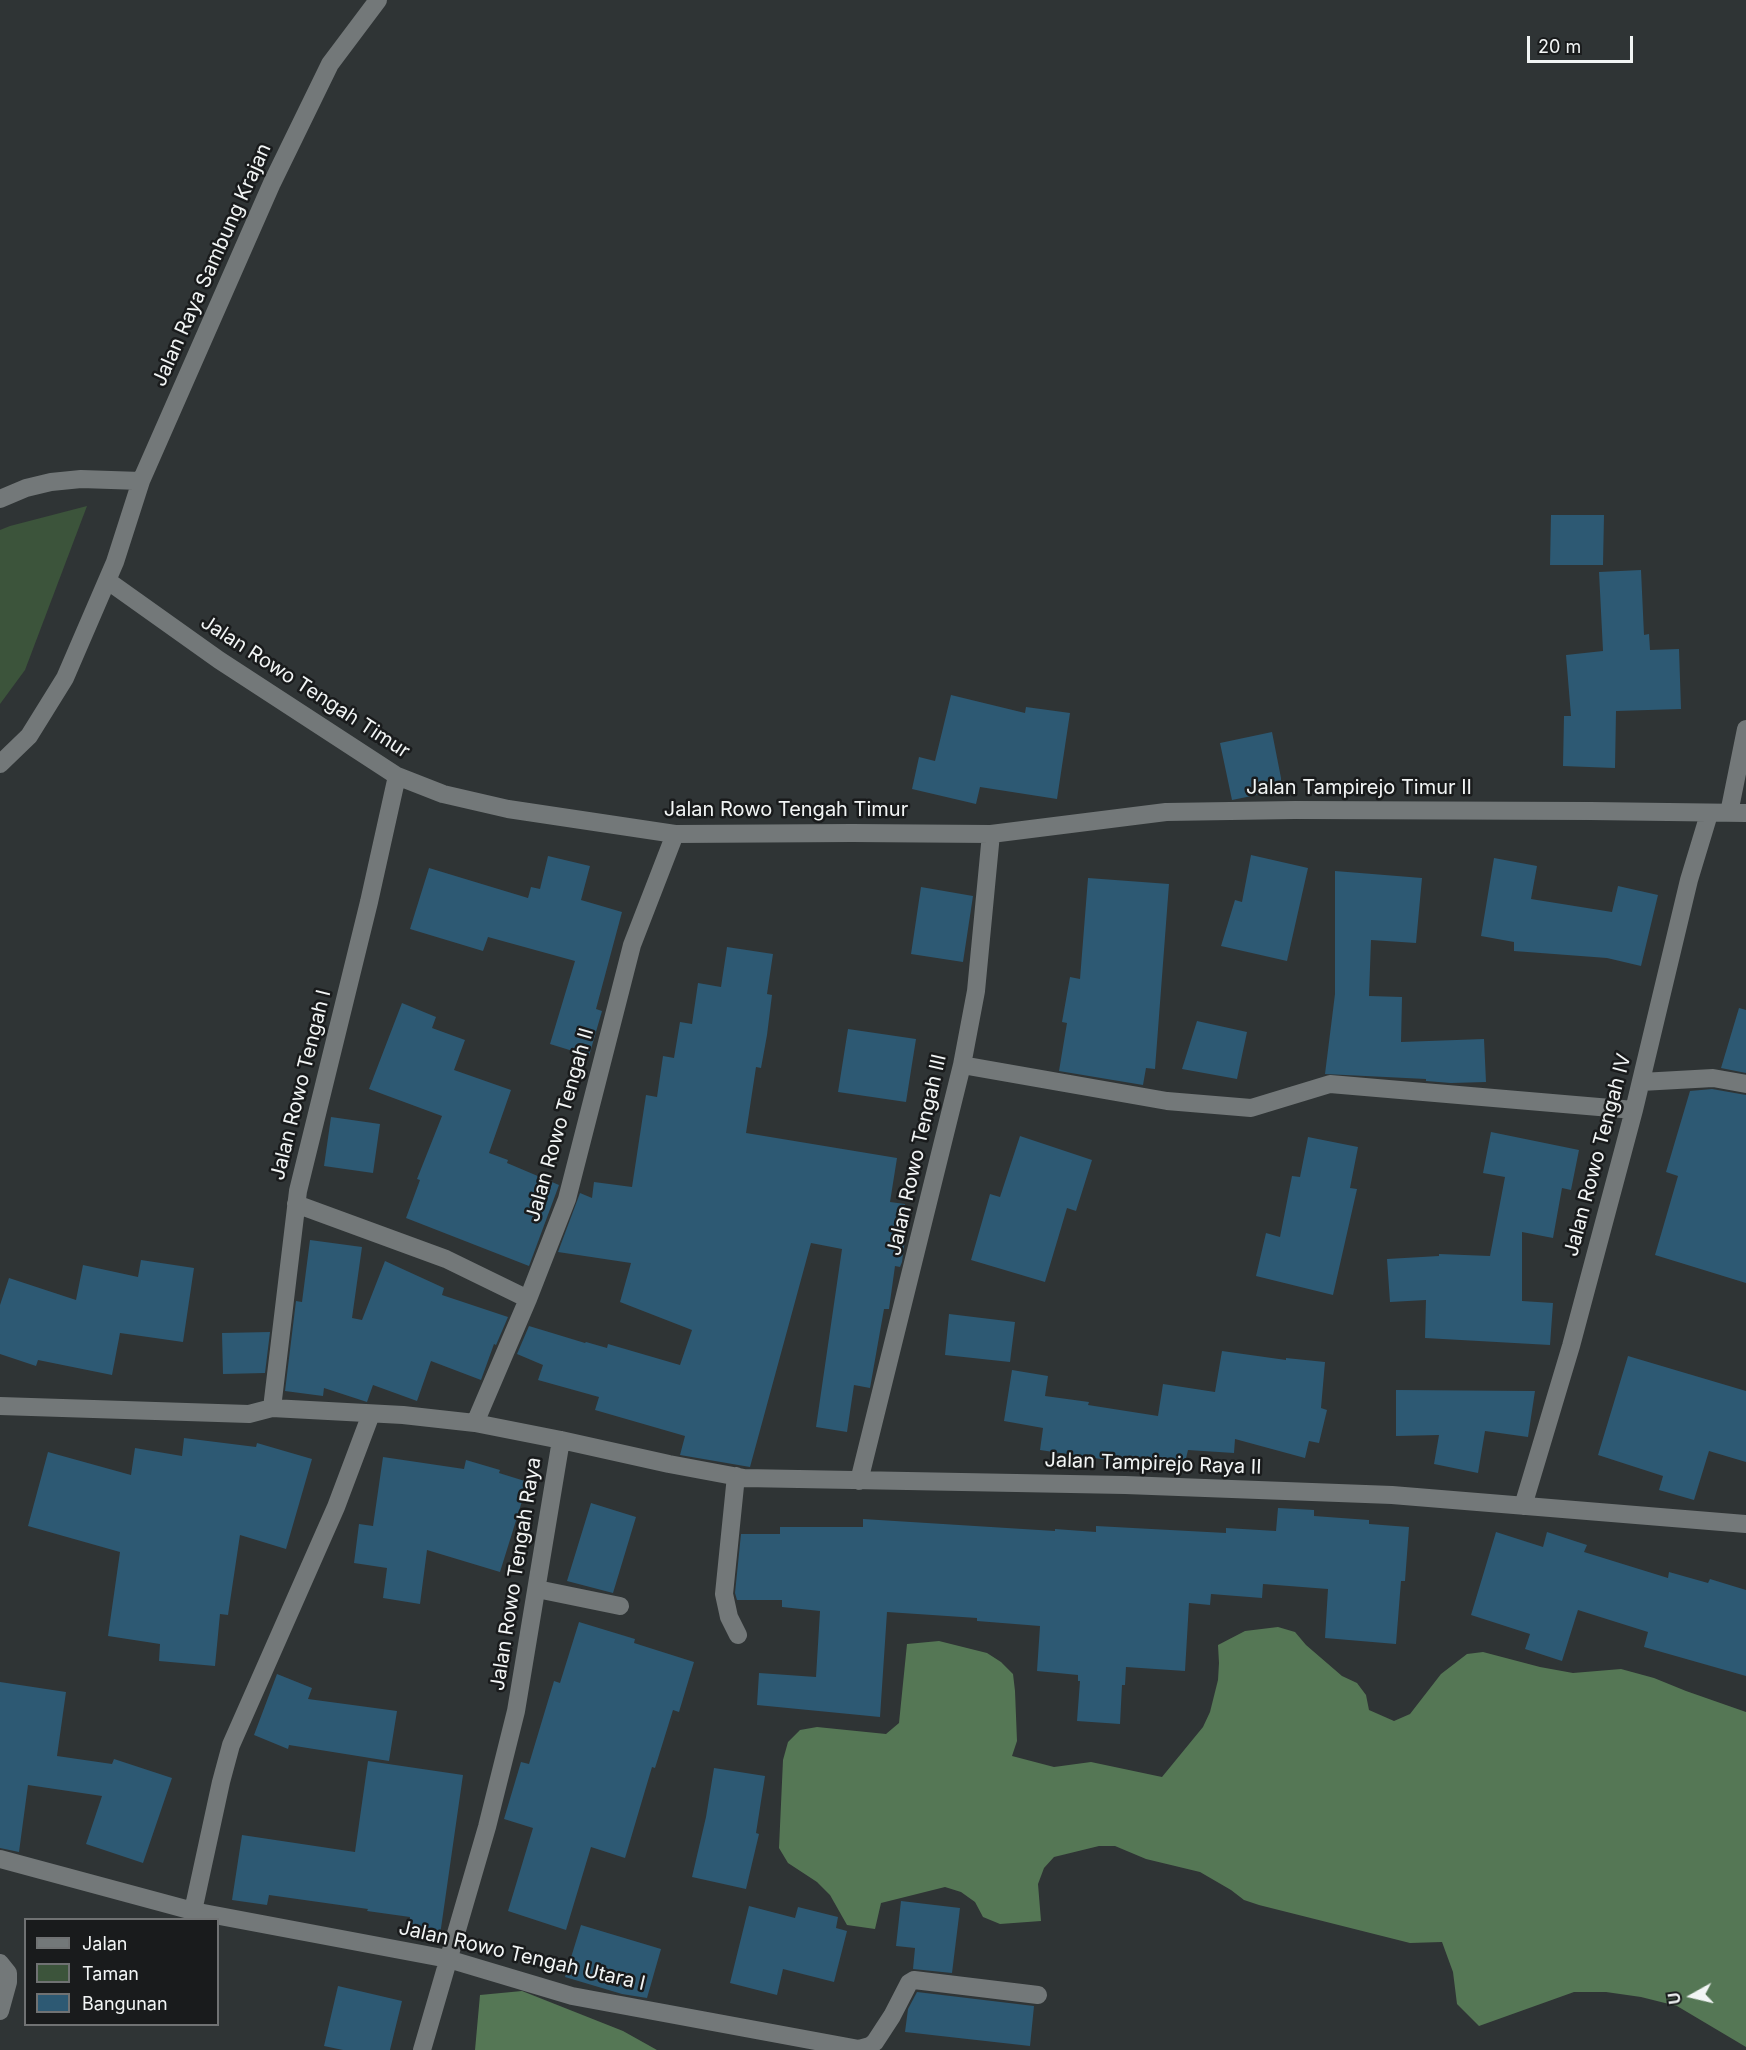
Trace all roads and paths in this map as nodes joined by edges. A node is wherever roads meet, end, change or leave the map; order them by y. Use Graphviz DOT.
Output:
graph roads {
  1 [pos="378,0"];
  2 [pos="141,481"];
  3 [pos="0,499"];
  4 [pos="108,581"];
  5 [pos="1746,729"];
  6 [pos="0,764"];
  7 [pos="397,776"];
  8 [pos="1738,813"];
  9 [pos="1709,814"];
  10 [pos="675,834"];
  11 [pos="991,834"];
  12 [pos="962,1065"];
  13 [pos="1641,1082"];
  14 [pos="1746,1084"];
  15 [pos="1634,1110"];
  16 [pos="296,1204"];
  17 [pos="528,1299"];
  18 [pos="0,1406"];
  19 [pos="272,1408"];
  20 [pos="371,1414"];
  21 [pos="475,1423"];
  22 [pos="561,1440"];
  23 [pos="736,1476"];
  24 [pos="859,1481"];
  25 [pos="1523,1506"];
  26 [pos="1746,1524"];
  27 [pos="537,1589"];
  28 [pos="620,1606"];
  29 [pos="738,1635"];
  30 [pos="0,1859"];
  31 [pos="193,1911"];
  32 [pos="448,1959"];
  33 [pos="0,1963"];
  34 [pos="1038,1995"];
  35 [pos="0,2011"];
  36 [pos="422,2050"];
  1 -- 2 [label="street, Jalan Raya Sambung Krajan"];
  2 -- 3 [label="street"];
  2 -- 4 [label="street, Jalan Raya Sambung Krajan"];
  4 -- 6 [label="street, Jalan Raya Sambung Krajan"];
  4 -- 7 [label="street, Jalan Rowo Tengah Timur"];
  5 -- 8 [label="street"];
  7 -- 10 [label="street, Jalan Rowo Tengah Timur"];
  7 -- 16 [label="street, Jalan Rowo Tengah I"];
  8 -- 9 [label="street, Jalan Tampirejo Timur II"];
  9 -- 11 [label="street, Jalan Tampirejo Timur II"];
  9 -- 13 [label="street, Jalan Rowo Tengah IV"];
  10 -- 11 [label="street, Jalan Rowo Tengah Timur"];
  10 -- 17 [label="street, Jalan Rowo Tengah II"];
  11 -- 12 [label="street, Jalan Rowo Tengah III"];
  12 -- 15 [label="street"];
  12 -- 24 [label="street, Jalan Rowo Tengah III"];
  13 -- 14 [label="street"];
  13 -- 15 [label="street, Jalan Rowo Tengah IV"];
  15 -- 25 [label="street, Jalan Rowo Tengah IV"];
  16 -- 17 [label="street"];
  16 -- 19 [label="street, Jalan Rowo Tengah I"];
  17 -- 21 [label="street, Jalan Rowo Tengah II"];
  18 -- 19 [label="street, Jalan Rowo Tengah Raya"];
  19 -- 20 [label="street, Jalan Rowo Tengah Raya"];
  20 -- 21 [label="street, Jalan Rowo Tengah Raya"];
  20 -- 31 [label="street"];
  21 -- 22 [label="street, Jalan Rowo Tengah Raya"];
  22 -- 23 [label="street, Jalan Tampirejo Raya II"];
  22 -- 27 [label="street, Jalan Rowo Tengah Raya"];
  23 -- 24 [label="street, Jalan Tampirejo Raya II"];
  23 -- 29 [label="street"];
  24 -- 25 [label="street, Jalan Tampirejo Raya II"];
  25 -- 26 [label="street, Jalan Tampirejo Raya II"];
  27 -- 28 [label="street"];
  27 -- 32 [label="street, Jalan Rowo Tengah Raya"];
  30 -- 31 [label="street, Jalan Rowo Tengah Utara I"];
  31 -- 32 [label="street, Jalan Rowo Tengah Utara I"];
  32 -- 34 [label="street, Jalan Rowo Tengah Utara I"];
  32 -- 36 [label="street, Jalan Rowo Tengah Raya"];
  33 -- 35 [label="street"];
}
